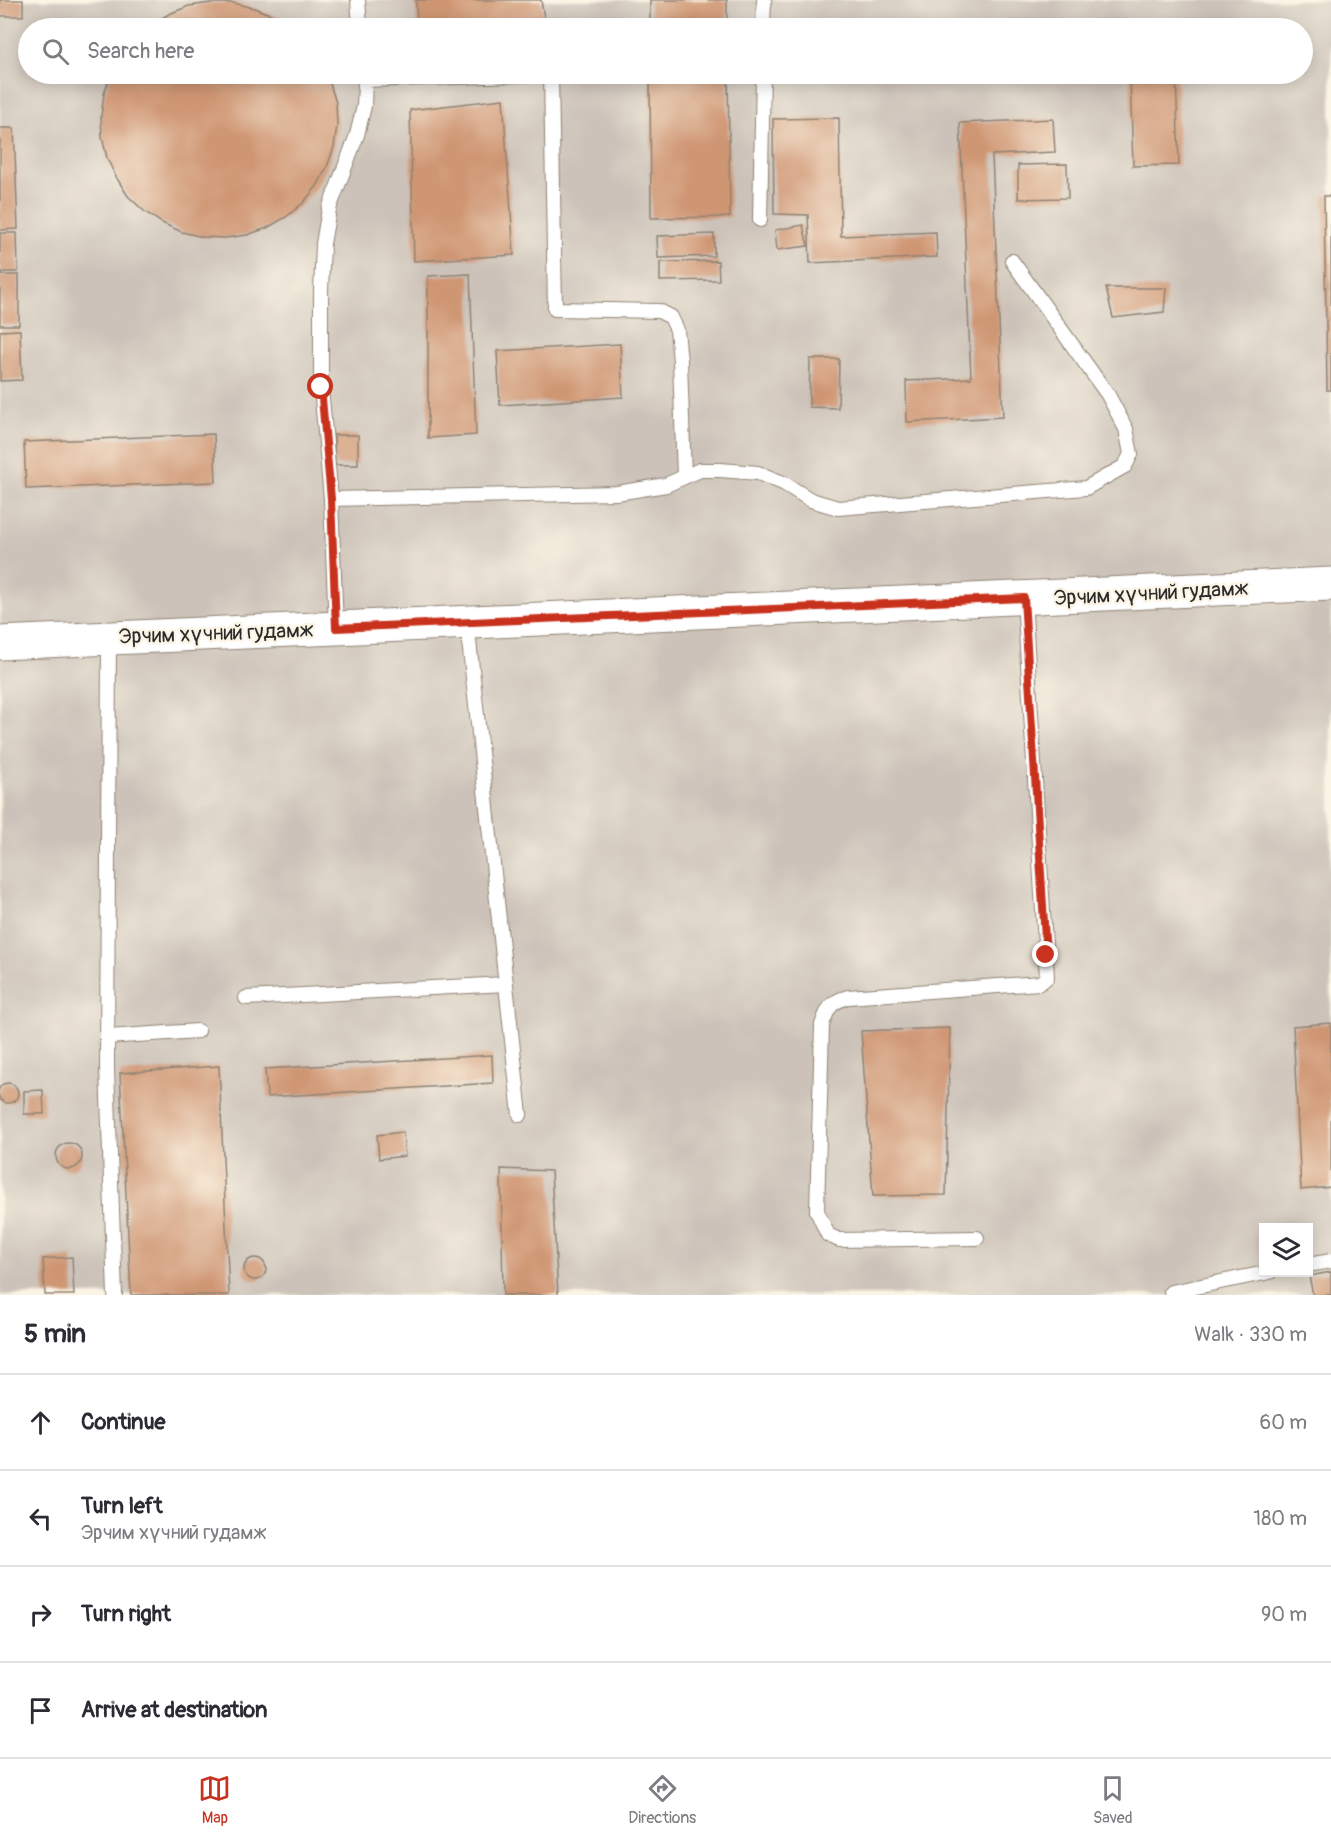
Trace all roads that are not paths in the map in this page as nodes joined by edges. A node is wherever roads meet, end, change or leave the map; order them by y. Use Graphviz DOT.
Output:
graph roads {
  1 [pos="358,0"];
  2 [pos="764,0"];
  3 [pos="359,18"];
  4 [pos="763,18"];
  5 [pos="365,84"];
  6 [pos="549,84"];
  7 [pos="763,84"];
  8 [pos="760,220"];
  9 [pos="1012,261"];
  10 [pos="684,477"];
  11 [pos="331,499"];
  12 [pos="1331,584"];
  13 [pos="1024,598"];
  14 [pos="467,622"];
  15 [pos="336,628"];
  16 [pos="109,638"];
  17 [pos="0,643"];
  18 [pos="506,984"];
  19 [pos="246,998"];
  20 [pos="198,1031"];
  21 [pos="107,1037"];
  22 [pos="520,1115"];
  23 [pos="977,1238"];
  24 [pos="1331,1261"];
  25 [pos="1313,1264"];
  26 [pos="1259,1274"];
  27 [pos="1171,1292"];
  28 [pos="115,1295"];
  1 -- 3 [label="lane"];
  2 -- 4 [label="lane"];
  5 -- 11 [label="lane"];
  6 -- 10 [label="lane"];
  7 -- 8 [label="lane"];
  9 -- 10 [label="lane"];
  10 -- 11 [label="lane"];
  11 -- 15 [label="lane"];
  12 -- 13 [label="main road, Эрчим хүчний гудамж"];
  13 -- 14 [label="main road, Эрчим хүчний гудамж"];
  13 -- 23 [label="lane"];
  14 -- 15 [label="main road, Эрчим хүчний гудамж"];
  14 -- 18 [label="lane"];
  15 -- 16 [label="main road, Эрчим хүчний гудамж"];
  16 -- 17 [label="main road, Эрчим хүчний гудамж"];
  16 -- 21 [label="lane"];
  18 -- 19 [label="lane"];
  18 -- 22 [label="lane"];
  20 -- 21 [label="lane"];
  21 -- 28 [label="lane"];
  24 -- 25 [label="lane"];
  26 -- 27 [label="lane"];
}
